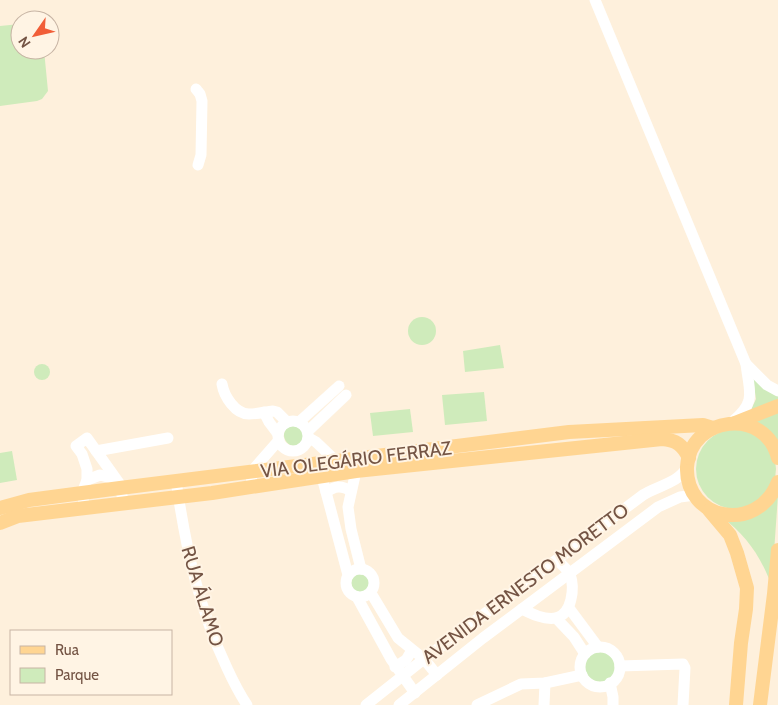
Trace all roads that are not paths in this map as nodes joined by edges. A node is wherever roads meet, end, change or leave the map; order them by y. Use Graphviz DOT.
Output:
graph roads {
  1 [pos="594,0"];
  2 [pos="196,89"];
  3 [pos="198,165"];
  4 [pos="746,364"];
  5 [pos="222,384"];
  6 [pos="778,391"];
  7 [pos="778,406"];
  8 [pos="264,412"];
  9 [pos="293,422"];
  10 [pos="733,423"];
  11 [pos="713,428"];
  12 [pos="308,434"];
  13 [pos="279,437"];
  14 [pos="168,438"];
  15 [pos="96,451"];
  16 [pos="778,458"];
  17 [pos="688,462"];
  18 [pos="338,467"];
  19 [pos="356,471"];
  20 [pos="251,472"];
  21 [pos="322,477"];
  22 [pos="176,481"];
  23 [pos="778,482"];
  24 [pos="118,484"];
  25 [pos="252,486"];
  26 [pos="85,487"];
  27 [pos="352,491"];
  28 [pos="326,492"];
  29 [pos="695,495"];
  30 [pos="178,497"];
  31 [pos="124,504"];
  32 [pos="707,507"];
  33 [pos="0,508"];
  34 [pos="85,509"];
  35 [pos="0,523"];
  36 [pos="778,551"];
  37 [pos="557,560"];
  38 [pos="361,569"];
  39 [pos="570,574"];
  40 [pos="348,575"];
  41 [pos="531,579"];
  42 [pos="371,593"];
  43 [pos="542,593"];
  44 [pos="357,597"];
  45 [pos="522,610"];
  46 [pos="572,611"];
  47 [pos="560,621"];
  48 [pos="598,647"];
  49 [pos="412,650"];
  50 [pos="585,654"];
  51 [pos="424,659"];
  52 [pos="620,666"];
  53 [pos="395,667"];
  54 [pos="437,675"];
  55 [pos="582,675"];
  56 [pos="402,677"];
  57 [pos="545,683"];
  58 [pos="610,684"];
  59 [pos="415,693"];
  60 [pos="247,705"];
  61 [pos="366,705"];
  62 [pos="399,705"];
  63 [pos="477,705"];
  64 [pos="544,705"];
  65 [pos="613,705"];
  66 [pos="682,705"];
  67 [pos="736,705"];
  68 [pos="760,705"];
  1 -- 4 [label="street"];
  2 -- 3 [label="street"];
  4 -- 6 [label="street"];
  4 -- 10 [label="street"];
  5 -- 8 [label="street"];
  7 -- 10 [label="main road"];
  8 -- 9 [label="street"];
  8 -- 13 [label="street"];
  9 -- 12 [label="street"];
  9 -- 12 [label="street"];
  9 -- 13 [label="street"];
  10 -- 11 [label="main road"];
  10 -- 16 [label="main road"];
  11 -- 17 [label="main road"];
  11 -- 18 [label="main road, VIA OLEGÁRIO FERRAZ"];
  12 -- 13 [label="street"];
  12 -- 18 [label="street"];
  13 -- 20 [label="street"];
  14 -- 15 [label="street"];
  15 -- 24 [label="street"];
  15 -- 26 [label="street"];
  17 -- 19 [label="main road, VIA OLEGÁRIO FERRAZ"];
  17 -- 29 [label="main road"];
  17 -- 37 [label="street, AVENIDA ERNESTO MORETTO"];
  18 -- 19 [label="main road, VIA OLEGÁRIO FERRAZ"];
  18 -- 20 [label="main road, VIA OLEGÁRIO FERRAZ"];
  18 -- 21 [label="main road, VIA OLEGÁRIO FERRAZ"];
  19 -- 27 [label="street"];
  20 -- 22 [label="main road, VIA OLEGÁRIO FERRAZ"];
  20 -- 25 [label="street"];
  21 -- 25 [label="main road, VIA OLEGÁRIO FERRAZ"];
  21 -- 28 [label="street"];
  22 -- 24 [label="main road, VIA OLEGÁRIO FERRAZ"];
  22 -- 30 [label="street, RUA ÁLAMO"];
  23 -- 32 [label="main road"];
  24 -- 26 [label="main road, VIA OLEGÁRIO FERRAZ"];
  24 -- 31 [label="street"];
  25 -- 30 [label="main road, VIA OLEGÁRIO FERRAZ"];
  26 -- 33 [label="main road, VIA OLEGÁRIO FERRAZ"];
  26 -- 34 [label="street"];
  27 -- 28 [label="street"];
  27 -- 38 [label="street"];
  28 -- 40 [label="street"];
  29 -- 32 [label="main road"];
  29 -- 39 [label="street, AVENIDA ERNESTO MORETTO"];
  30 -- 31 [label="main road, VIA OLEGÁRIO FERRAZ"];
  30 -- 60 [label="street, RUA ÁLAMO"];
  31 -- 34 [label="main road, VIA OLEGÁRIO FERRAZ"];
  32 -- 67 [label="main road"];
  34 -- 35 [label="main road, VIA OLEGÁRIO FERRAZ"];
  36 -- 68 [label="main road"];
  37 -- 39 [label="street"];
  37 -- 41 [label="street, AVENIDA ERNESTO MORETTO"];
  38 -- 40 [label="street"];
  38 -- 42 [label="street"];
  39 -- 43 [label="street, AVENIDA ERNESTO MORETTO"];
  39 -- 46 [label="street"];
  40 -- 44 [label="street"];
  41 -- 43 [label="street"];
  41 -- 51 [label="street, AVENIDA ERNESTO MORETTO"];
  42 -- 44 [label="street"];
  42 -- 49 [label="street"];
  43 -- 45 [label="street, AVENIDA ERNESTO MORETTO"];
  44 -- 53 [label="street"];
  45 -- 47 [label="street"];
  45 -- 54 [label="street, AVENIDA ERNESTO MORETTO"];
  46 -- 47 [label="street"];
  46 -- 48 [label="street"];
  47 -- 50 [label="street"];
  48 -- 50 [label="street"];
  48 -- 52 [label="street"];
  49 -- 51 [label="street"];
  49 -- 53 [label="street"];
  50 -- 55 [label="street"];
  51 -- 54 [label="street"];
  51 -- 56 [label="street, AVENIDA ERNESTO MORETTO"];
  52 -- 58 [label="street"];
  52 -- 66 [label="street"];
  53 -- 56 [label="street"];
  54 -- 59 [label="street, AVENIDA ERNESTO MORETTO"];
  55 -- 57 [label="street"];
  55 -- 58 [label="street"];
  56 -- 59 [label="street"];
  56 -- 61 [label="street, AVENIDA ERNESTO MORETTO"];
  57 -- 63 [label="street"];
  57 -- 64 [label="street"];
  58 -- 65 [label="street"];
  59 -- 62 [label="street, AVENIDA ERNESTO MORETTO"];
}
